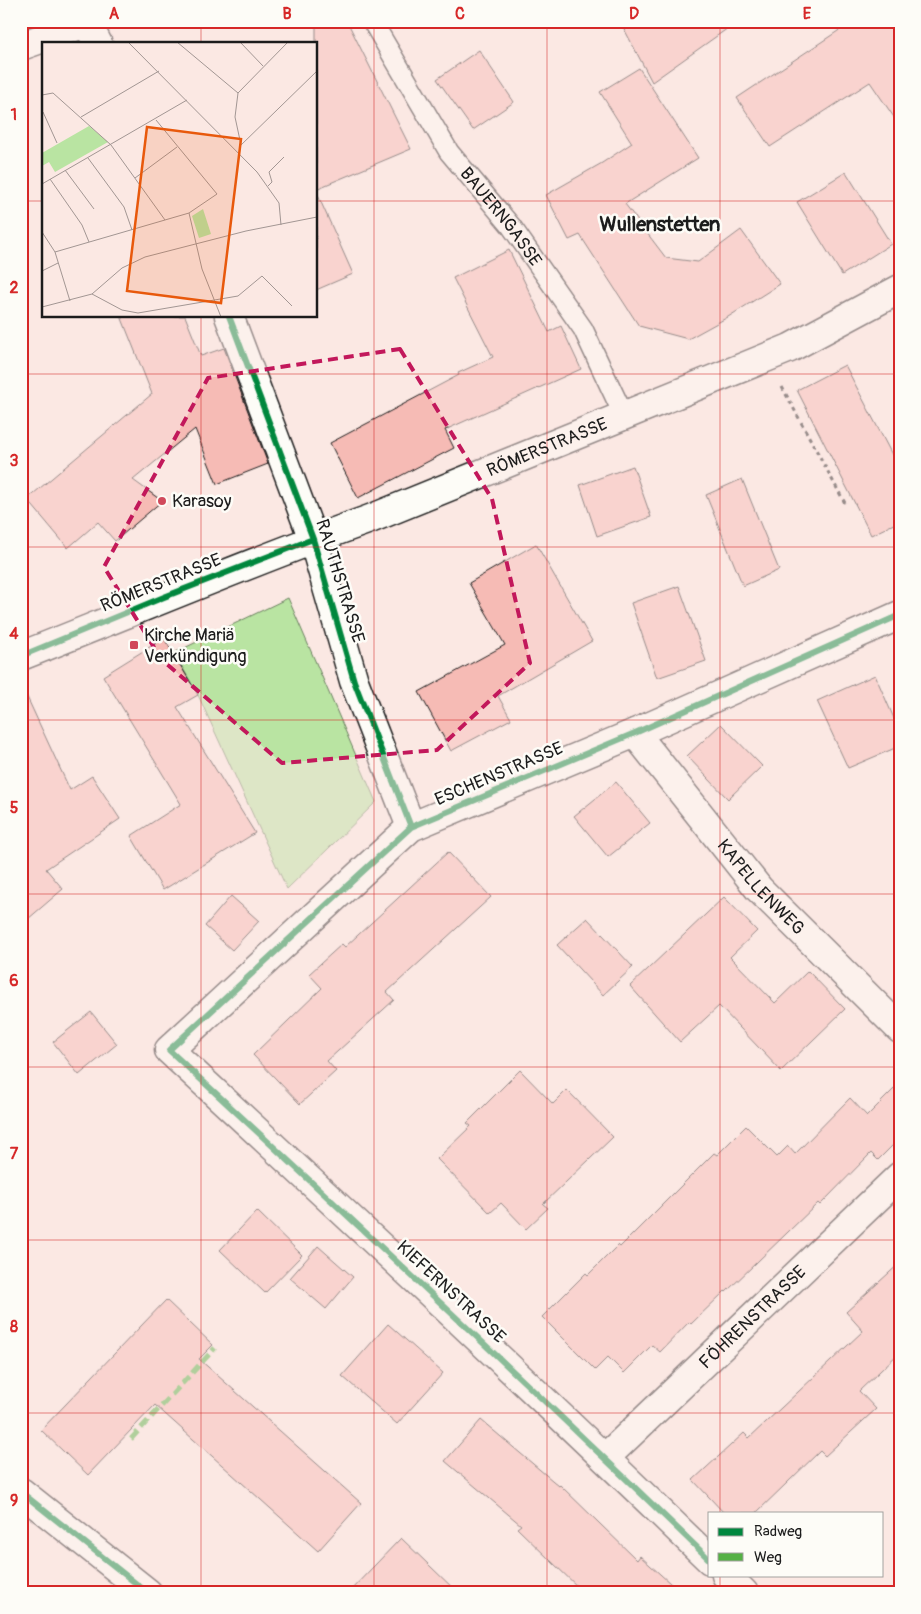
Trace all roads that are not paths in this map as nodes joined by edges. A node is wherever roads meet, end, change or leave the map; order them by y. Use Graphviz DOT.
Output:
graph roads {
  1 [pos="372,21"];
  2 [pos="91,27"];
  3 [pos="21,46"];
  4 [pos="900,289"];
  5 [pos="230,318"];
  6 [pos="624,416"];
  7 [pos="312,539"];
  8 [pos="900,615"];
  9 [pos="21,656"];
  10 [pos="635,732"];
  11 [pos="411,827"];
  12 [pos="900,1029"];
  13 [pos="168,1050"];
  14 [pos="900,1176"];
  15 [pos="605,1458"];
  16 [pos="24,1499"];
  17 [pos="708,1558"];
  18 [pos="727,1576"];
  19 [pos="148,1593"];
  20 [pos="744,1593"];
  1 -- 6 [label="lane, BAUERNGASSE"];
  2 -- 3 [label="street"];
  4 -- 6 [label="street, RÖMERSTRASSE"];
  5 -- 7 [label="street, RAUTHSTRASSE"];
  6 -- 7 [label="street, RÖMERSTRASSE"];
  7 -- 9 [label="street, RÖMERSTRASSE"];
  7 -- 11 [label="street, RAUTHSTRASSE"];
  8 -- 10 [label="street, ESCHENSTRASSE"];
  10 -- 11 [label="street, ESCHENSTRASSE"];
  10 -- 12 [label="street, KAPELLENWEG"];
  11 -- 13 [label="street, ESCHENSTRASSE"];
  13 -- 15 [label="street, KIEFERNSTRASSE"];
  14 -- 15 [label="street, FÖHRENSTRASSE"];
  15 -- 17 [label="street, KIEFERNSTRASSE"];
  16 -- 19 [label="street"];
  18 -- 20 [label="street"];
}
